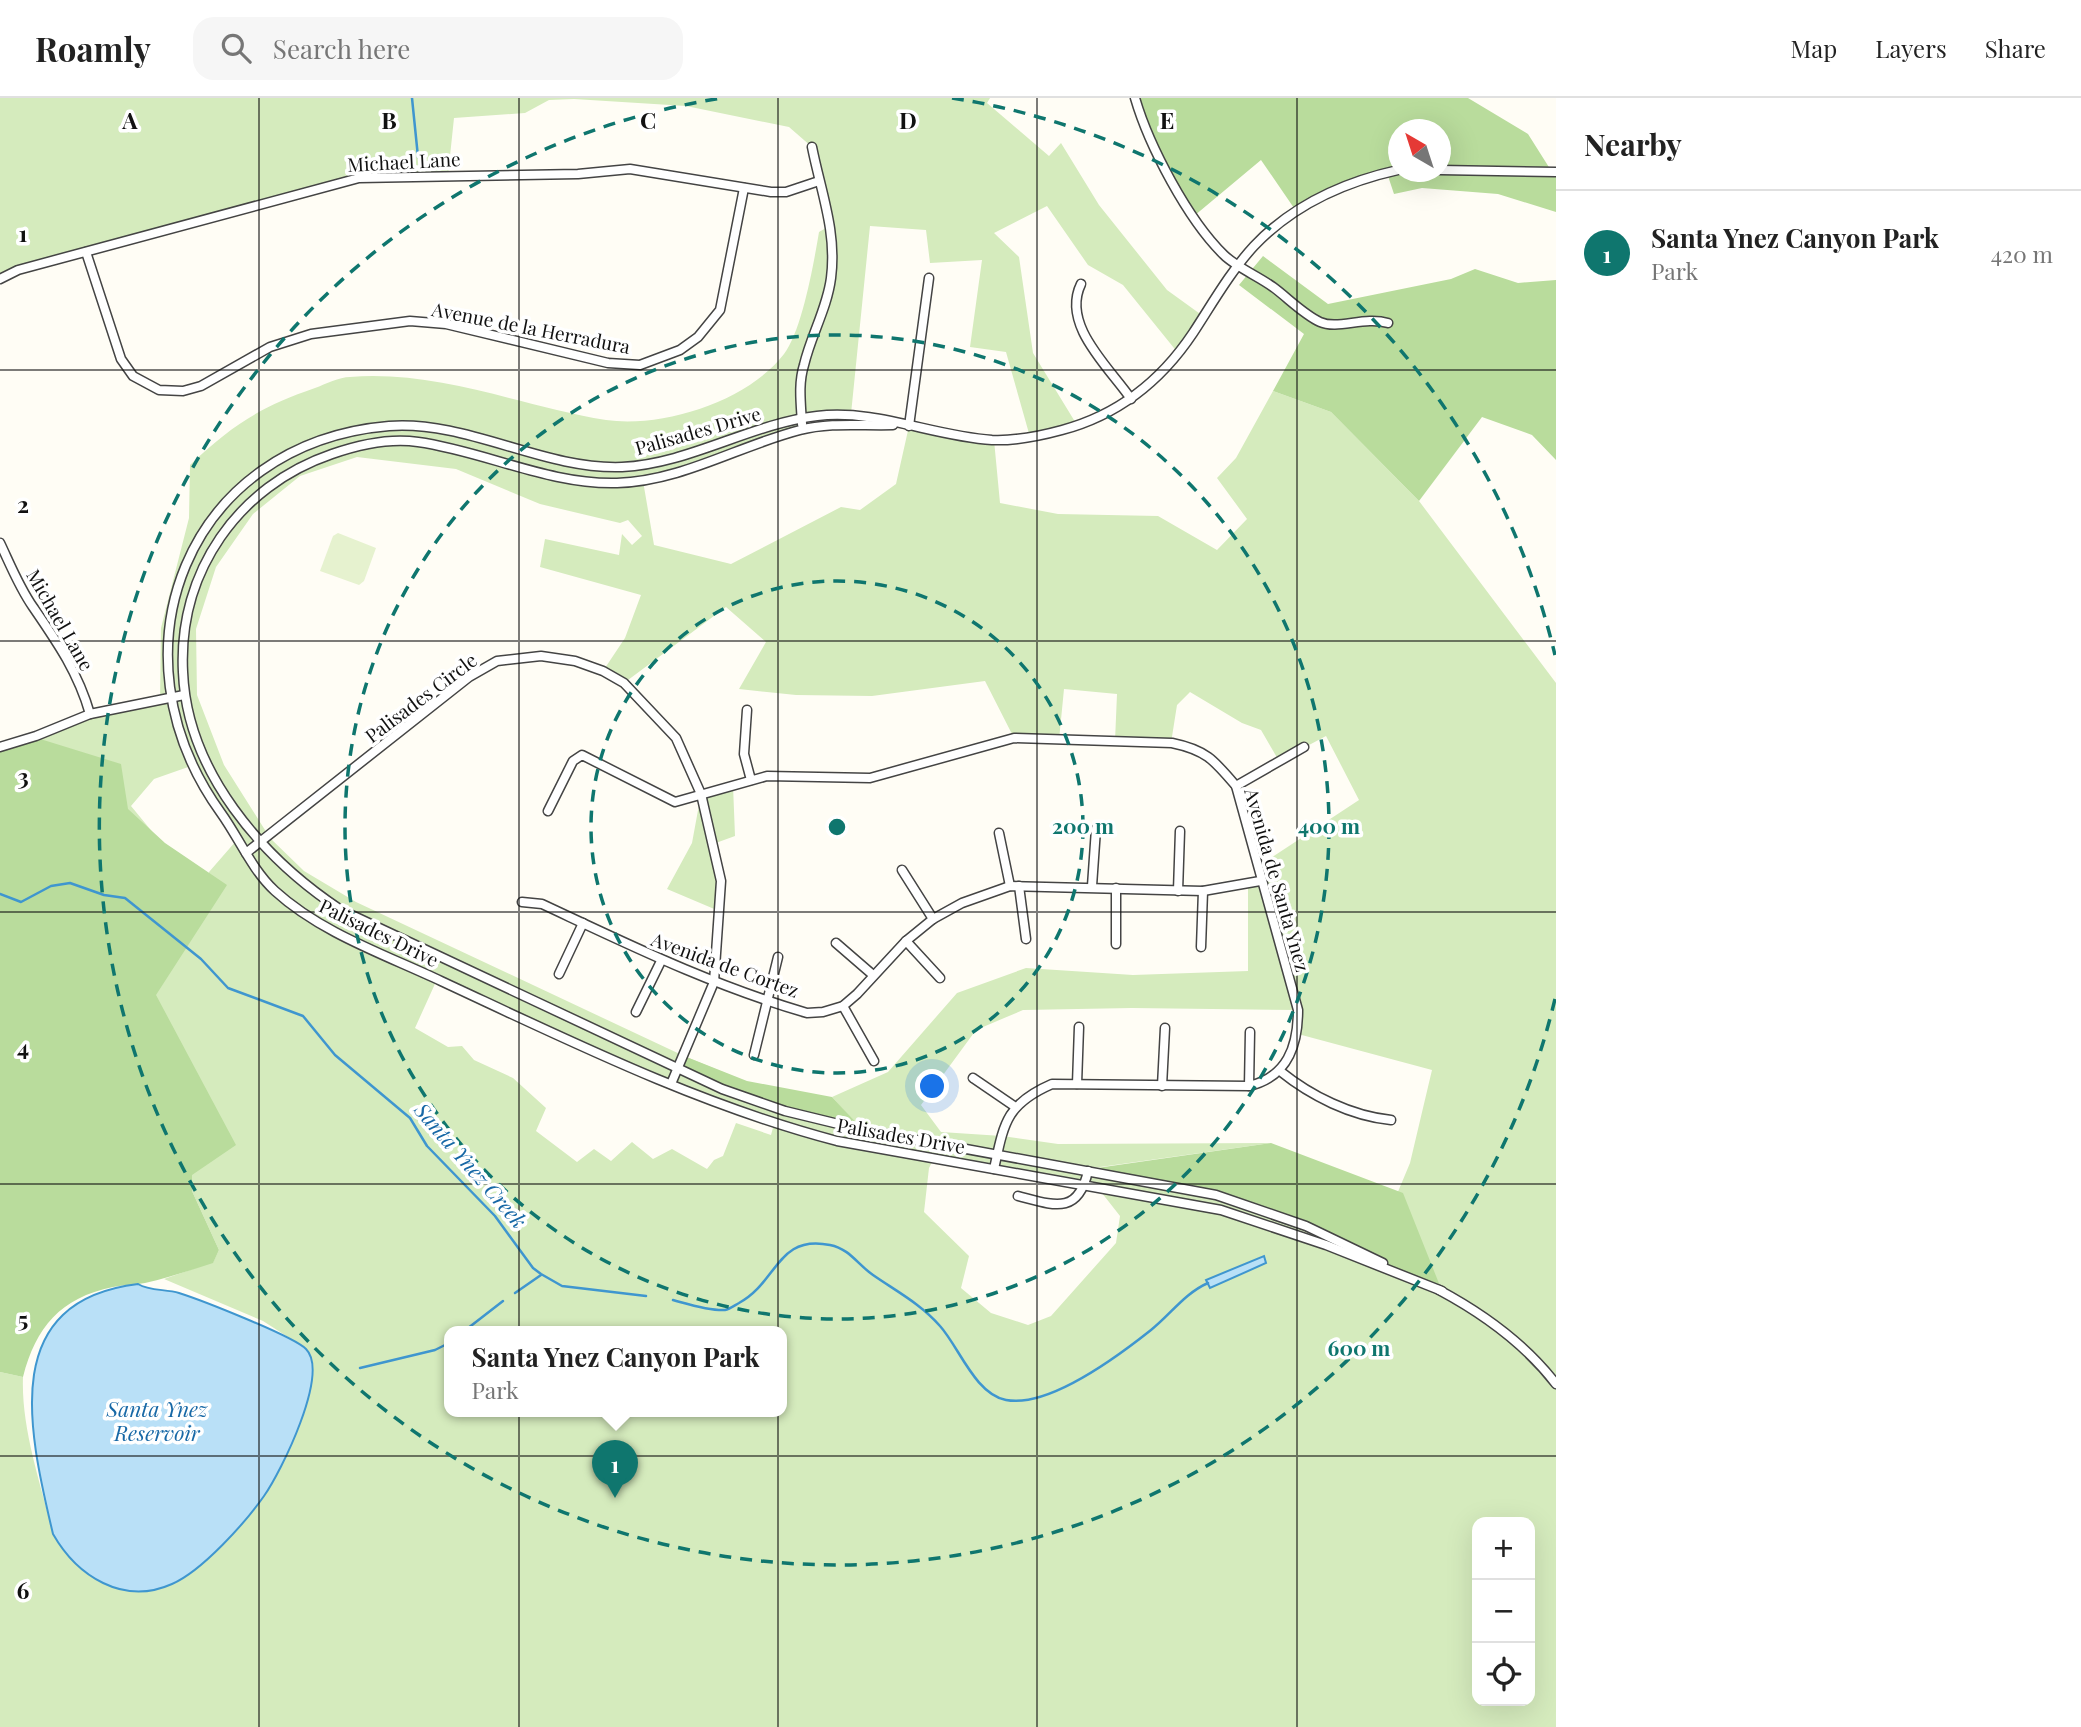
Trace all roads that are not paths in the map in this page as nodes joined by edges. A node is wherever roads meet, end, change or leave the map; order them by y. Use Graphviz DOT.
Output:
graph roads {
  1 [pos="1135,98"];
  2 [pos="812,147"];
  3 [pos="1451,170"];
  4 [pos="1388,172"];
  5 [pos="1556,172"];
  6 [pos="820,181"];
  7 [pos="744,188"];
  8 [pos="86,252"];
  9 [pos="1238,264"];
  10 [pos="929,278"];
  11 [pos="0,279"];
  12 [pos="1081,284"];
  13 [pos="1388,323"];
  14 [pos="1131,399"];
  15 [pos="802,418"];
  16 [pos="906,425"];
  17 [pos="803,429"];
  18 [pos="0,543"];
  19 [pos="184,695"];
  20 [pos="170,699"];
  21 [pos="747,710"];
  22 [pos="90,713"];
  23 [pos="0,747"];
  24 [pos="1304,747"];
  25 [pos="751,780"];
  26 [pos="1236,786"];
  27 [pos="701,794"];
  28 [pos="548,811"];
  29 [pos="1096,829"];
  30 [pos="1180,831"];
  31 [pos="999,833"];
  32 [pos="261,842"];
  33 [pos="246,853"];
  34 [pos="902,870"];
  35 [pos="1260,881"];
  36 [pos="1015,886"];
  37 [pos="1092,886"];
  38 [pos="1116,888"];
  39 [pos="1178,891"];
  40 [pos="1203,891"];
  41 [pos="522,902"];
  42 [pos="933,919"];
  43 [pos="583,923"];
  44 [pos="1026,939"];
  45 [pos="906,941"];
  46 [pos="836,943"];
  47 [pos="1116,944"];
  48 [pos="1201,947"];
  49 [pos="778,957"];
  50 [pos="661,961"];
  51 [pos="559,974"];
  52 [pos="873,975"];
  53 [pos="940,978"];
  54 [pos="714,982"];
  55 [pos="770,1002"];
  56 [pos="843,1006"];
  57 [pos="636,1012"];
  58 [pos="1079,1027"];
  59 [pos="1165,1028"];
  60 [pos="1250,1032"];
  61 [pos="754,1055"];
  62 [pos="874,1061"];
  63 [pos="679,1069"];
  64 [pos="1280,1071"];
  65 [pos="973,1078"];
  66 [pos="671,1084"];
  67 [pos="1077,1084"];
  68 [pos="1162,1086"];
  69 [pos="1249,1086"];
  70 [pos="1014,1107"];
  71 [pos="785,1111"];
  72 [pos="1391,1120"];
  73 [pos="780,1126"];
  74 [pos="997,1154"];
  75 [pos="994,1169"];
  76 [pos="1088,1171"];
  77 [pos="1084,1186"];
  78 [pos="1018,1196"];
  79 [pos="1442,1291"];
  80 [pos="1556,1384"];
  1 -- 9 [label="street"];
  2 -- 6 [label="street"];
  3 -- 5 [label="street"];
  4 -- 9 [label="street, Palisades Drive"];
  6 -- 7 [label="street, Michael Lane"];
  6 -- 15 [label="street"];
  7 -- 8 [label="street, Michael Lane"];
  7 -- 8 [label="street, Avenue de la Herradura"];
  8 -- 11 [label="street, Michael Lane"];
  9 -- 13 [label="street"];
  9 -- 14 [label="street, Palisades Drive"];
  10 -- 16 [label="street"];
  12 -- 14 [label="street"];
  14 -- 16 [label="street, Palisades Drive"];
  15 -- 16 [label="street, Palisades Drive"];
  15 -- 17 [label="street"];
  15 -- 20 [label="street, Palisades Drive"];
  16 -- 17 [label="street, Palisades Drive"];
  17 -- 19 [label="street, Palisades Drive"];
  18 -- 22 [label="street, Michael Lane"];
  19 -- 20 [label="street"];
  19 -- 32 [label="street, Palisades Drive"];
  20 -- 22 [label="street"];
  20 -- 33 [label="street, Palisades Drive"];
  21 -- 25 [label="street"];
  22 -- 23 [label="street"];
  24 -- 26 [label="street"];
  25 -- 26 [label="street, Avenida de Santa Ynez"];
  25 -- 27 [label="street, Avenida de Santa Ynez"];
  26 -- 35 [label="street, Avenida de Santa Ynez"];
  27 -- 28 [label="street, Avenida de Santa Ynez"];
  27 -- 32 [label="street, Palisades Circle"];
  27 -- 54 [label="street, Palisades Circle"];
  29 -- 37 [label="street"];
  30 -- 39 [label="street"];
  31 -- 36 [label="street"];
  32 -- 33 [label="street, Palisades Circle"];
  32 -- 63 [label="street, Palisades Drive"];
  33 -- 66 [label="street, Palisades Drive"];
  34 -- 42 [label="street"];
  35 -- 40 [label="street"];
  35 -- 64 [label="street, Avenida de Santa Ynez"];
  36 -- 37 [label="street"];
  36 -- 42 [label="street"];
  36 -- 44 [label="street"];
  37 -- 38 [label="street"];
  38 -- 39 [label="street"];
  38 -- 47 [label="street"];
  39 -- 40 [label="street"];
  40 -- 48 [label="street"];
  41 -- 43 [label="street, Avenida de Cortez"];
  42 -- 45 [label="street"];
  43 -- 50 [label="street, Avenida de Cortez"];
  43 -- 51 [label="street"];
  45 -- 52 [label="street"];
  45 -- 53 [label="street"];
  46 -- 52 [label="street"];
  49 -- 55 [label="street"];
  50 -- 54 [label="street, Avenida de Cortez"];
  50 -- 57 [label="street"];
  52 -- 56 [label="street"];
  54 -- 55 [label="street, Avenida de Cortez"];
  54 -- 63 [label="street, Palisades Circle"];
  55 -- 56 [label="street, Avenida de Cortez"];
  55 -- 61 [label="street"];
  56 -- 62 [label="street"];
  58 -- 67 [label="street"];
  59 -- 68 [label="street"];
  60 -- 69 [label="street"];
  63 -- 66 [label="street, Palisades Circle"];
  63 -- 71 [label="street, Palisades Drive"];
  64 -- 69 [label="street"];
  64 -- 72 [label="street"];
  65 -- 70 [label="street"];
  66 -- 73 [label="street, Palisades Drive"];
  67 -- 68 [label="street"];
  67 -- 70 [label="street"];
  68 -- 69 [label="street"];
  70 -- 74 [label="street"];
  71 -- 73 [label="street"];
  71 -- 74 [label="street, Palisades Drive"];
  73 -- 75 [label="street, Palisades Drive"];
  74 -- 75 [label="street"];
  74 -- 76 [label="street, Palisades Drive"];
  75 -- 77 [label="street, Palisades Drive"];
  76 -- 77 [label="street"];
  76 -- 79 [label="street, Palisades Drive"];
  77 -- 78 [label="street"];
  77 -- 79 [label="street, Palisades Drive"];
  79 -- 80 [label="street, Palisades Drive"];
}
